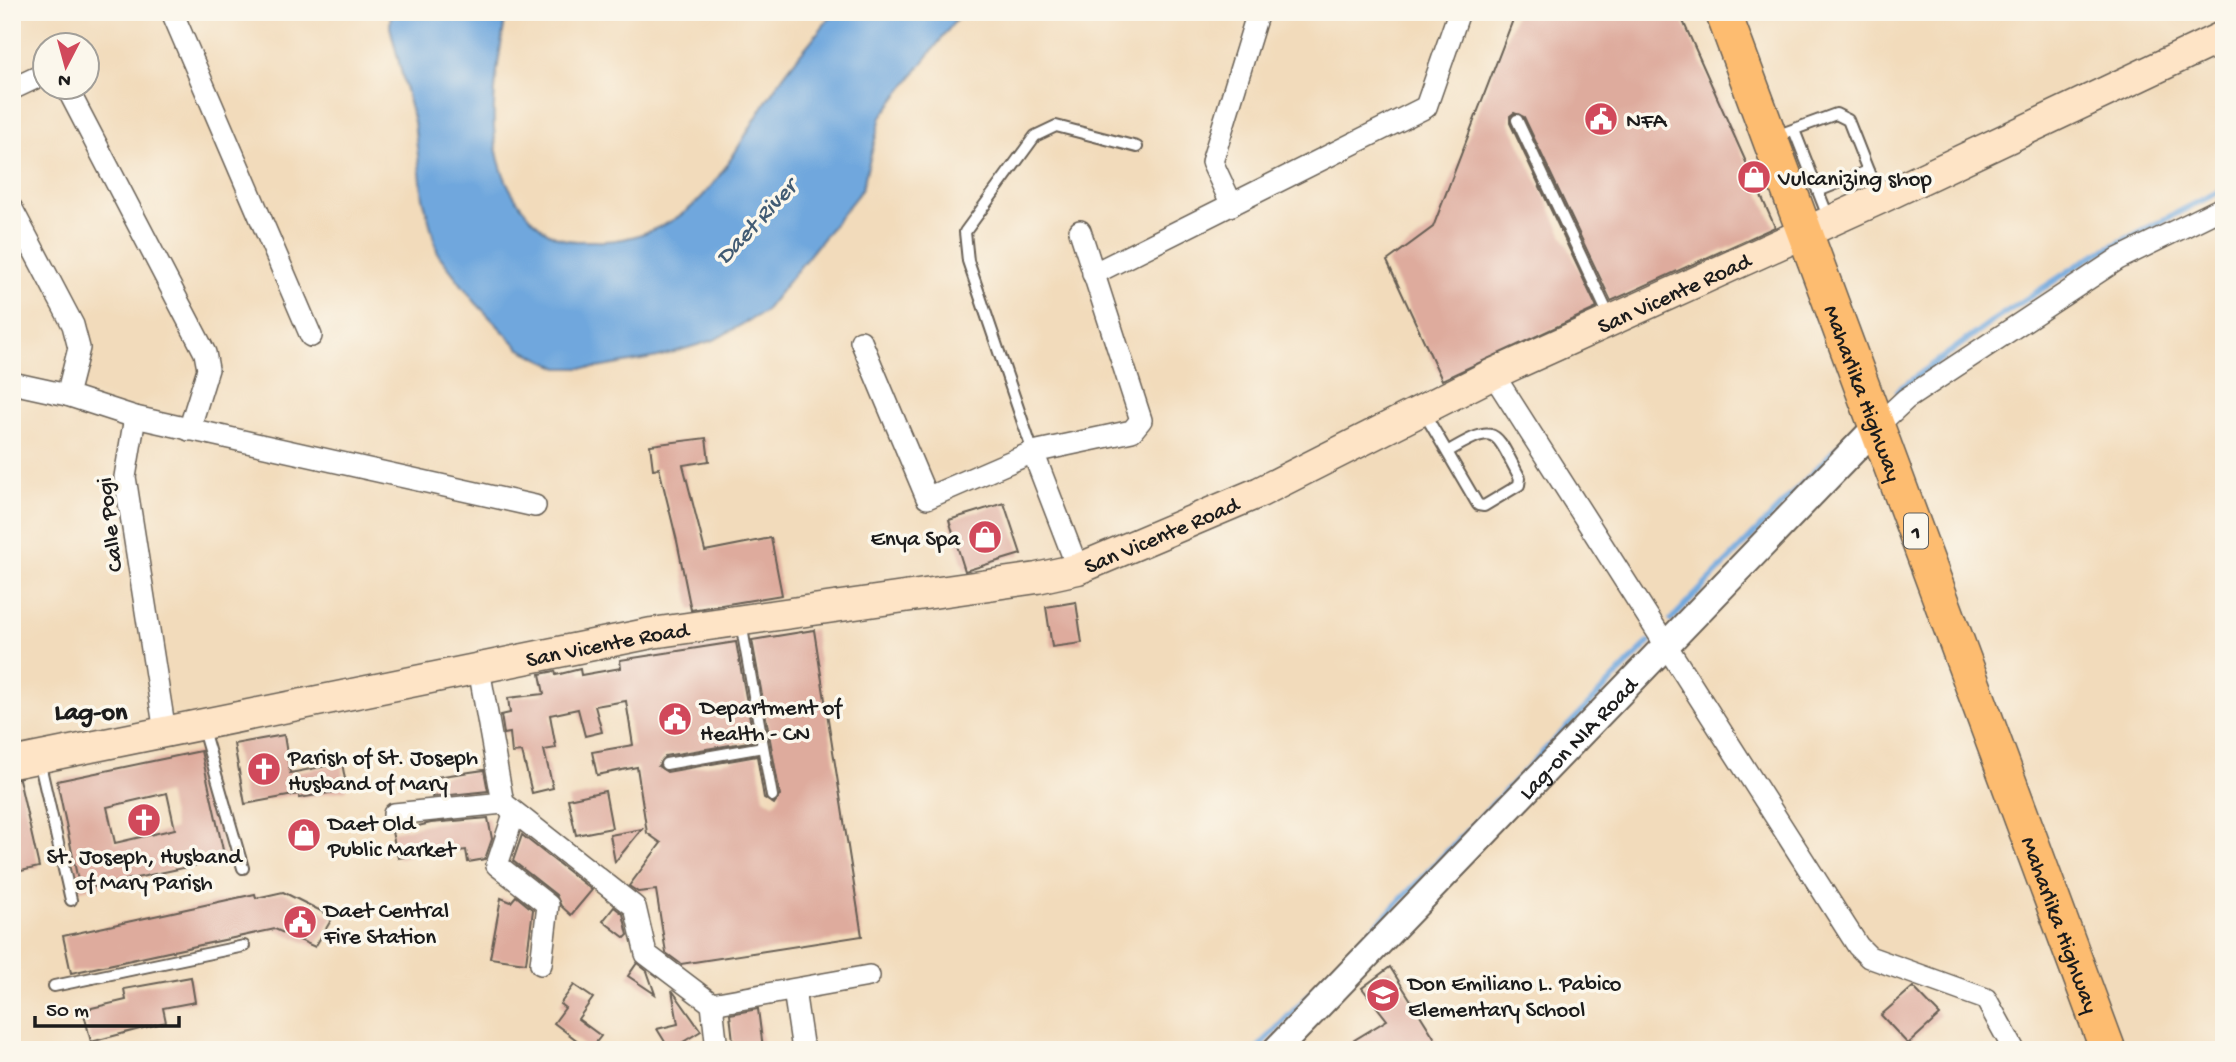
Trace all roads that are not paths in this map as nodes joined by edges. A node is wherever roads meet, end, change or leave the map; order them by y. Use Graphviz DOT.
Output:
graph roads {
  1 [pos="172,12"];
  2 [pos="1258,12"];
  3 [pos="1459,12"];
  4 [pos="1723,12"];
  5 [pos="2224,36"];
  6 [pos="32,80"];
  7 [pos="12,89"];
  8 [pos="73,102"];
  9 [pos="1517,120"];
  10 [pos="1782,134"];
  11 [pos="1137,147"];
  12 [pos="1868,171"];
  13 [pos="1818,191"];
  14 [pos="1879,199"];
  15 [pos="1231,205"];
  16 [pos="2224,206"];
  17 [pos="12,209"];
  18 [pos="1818,227"];
  19 [pos="1080,231"];
  20 [pos="1093,274"];
  21 [pos="1611,321"];
  22 [pos="311,336"];
  23 [pos="861,341"];
  24 [pos="1493,374"];
  25 [pos="12,383"];
  26 [pos="67,395"];
  27 [pos="1422,410"];
  28 [pos="135,417"];
  29 [pos="1877,426"];
  30 [pos="189,430"];
  31 [pos="1033,452"];
  32 [pos="1447,452"];
  33 [pos="535,506"];
  34 [pos="1078,569"];
  35 [pos="740,621"];
  36 [pos="1666,642"];
  37 [pos="479,669"];
  38 [pos="202,726"];
  39 [pos="165,732"];
  40 [pos="763,747"];
  41 [pos="25,760"];
  42 [pos="666,764"];
  43 [pos="772,796"];
  44 [pos="508,808"];
  45 [pos="394,814"];
  46 [pos="243,868"];
  47 [pos="71,900"];
  48 [pos="244,946"];
  49 [pos="541,964"];
  50 [pos="869,976"];
  51 [pos="54,986"];
  52 [pos="794,990"];
  53 [pos="712,1004"];
  54 [pos="717,1050"];
  55 [pos="803,1050"];
  56 [pos="1276,1050"];
  57 [pos="2014,1050"];
  58 [pos="2108,1050"];
  1 -- 22 [label="street"];
  2 -- 15 [label="street"];
  3 -- 15 [label="street"];
  4 -- 10 [label="highway, Maharlika Highway / 1"];
  5 -- 14 [label="main road, San Vicente Road"];
  6 -- 7 [label="street"];
  8 -- 30 [label="street"];
  9 -- 21 [label="lane"];
  10 -- 12 [label="lane"];
  10 -- 13 [label="lane"];
  10 -- 18 [label="highway, Maharlika Highway / 1"];
  11 -- 31 [label="lane"];
  12 -- 13 [label="lane"];
  12 -- 14 [label="lane"];
  13 -- 18 [label="lane"];
  14 -- 18 [label="main road, San Vicente Road"];
  15 -- 20 [label="street"];
  16 -- 29 [label="street"];
  17 -- 26 [label="street"];
  18 -- 21 [label="main road, San Vicente Road"];
  18 -- 29 [label="highway, Maharlika Highway / 1"];
  19 -- 20 [label="street"];
  20 -- 31 [label="street"];
  21 -- 24 [label="main road, San Vicente Road"];
  23 -- 31 [label="street"];
  24 -- 27 [label="main road, San Vicente Road"];
  24 -- 36 [label="street"];
  25 -- 26 [label="street"];
  26 -- 28 [label="street"];
  27 -- 32 [label="lane"];
  27 -- 34 [label="main road, San Vicente Road"];
  28 -- 30 [label="street"];
  28 -- 39 [label="street, Calle Pogi"];
  29 -- 36 [label="street, Lag-on NIA Road"];
  29 -- 58 [label="highway, Maharlika Highway / 1"];
  30 -- 33 [label="street"];
  31 -- 34 [label="street"];
  32 -- 32 [label="lane"];
  34 -- 35 [label="main road, San Vicente Road"];
  35 -- 37 [label="main road, San Vicente Road"];
  35 -- 40 [label="lane"];
  36 -- 56 [label="street, Lag-on NIA Road"];
  36 -- 57 [label="street"];
  37 -- 38 [label="main road, San Vicente Road"];
  37 -- 44 [label="street"];
  38 -- 39 [label="main road, San Vicente Road"];
  38 -- 46 [label="lane"];
  39 -- 41 [label="main road, San Vicente Road"];
  40 -- 42 [label="lane"];
  40 -- 43 [label="lane"];
  41 -- 47 [label="lane"];
  44 -- 45 [label="street"];
  44 -- 49 [label="street"];
  44 -- 53 [label="street"];
  48 -- 51 [label="lane"];
  50 -- 52 [label="street"];
  52 -- 53 [label="street"];
  52 -- 55 [label="street"];
  53 -- 54 [label="street"];
}
